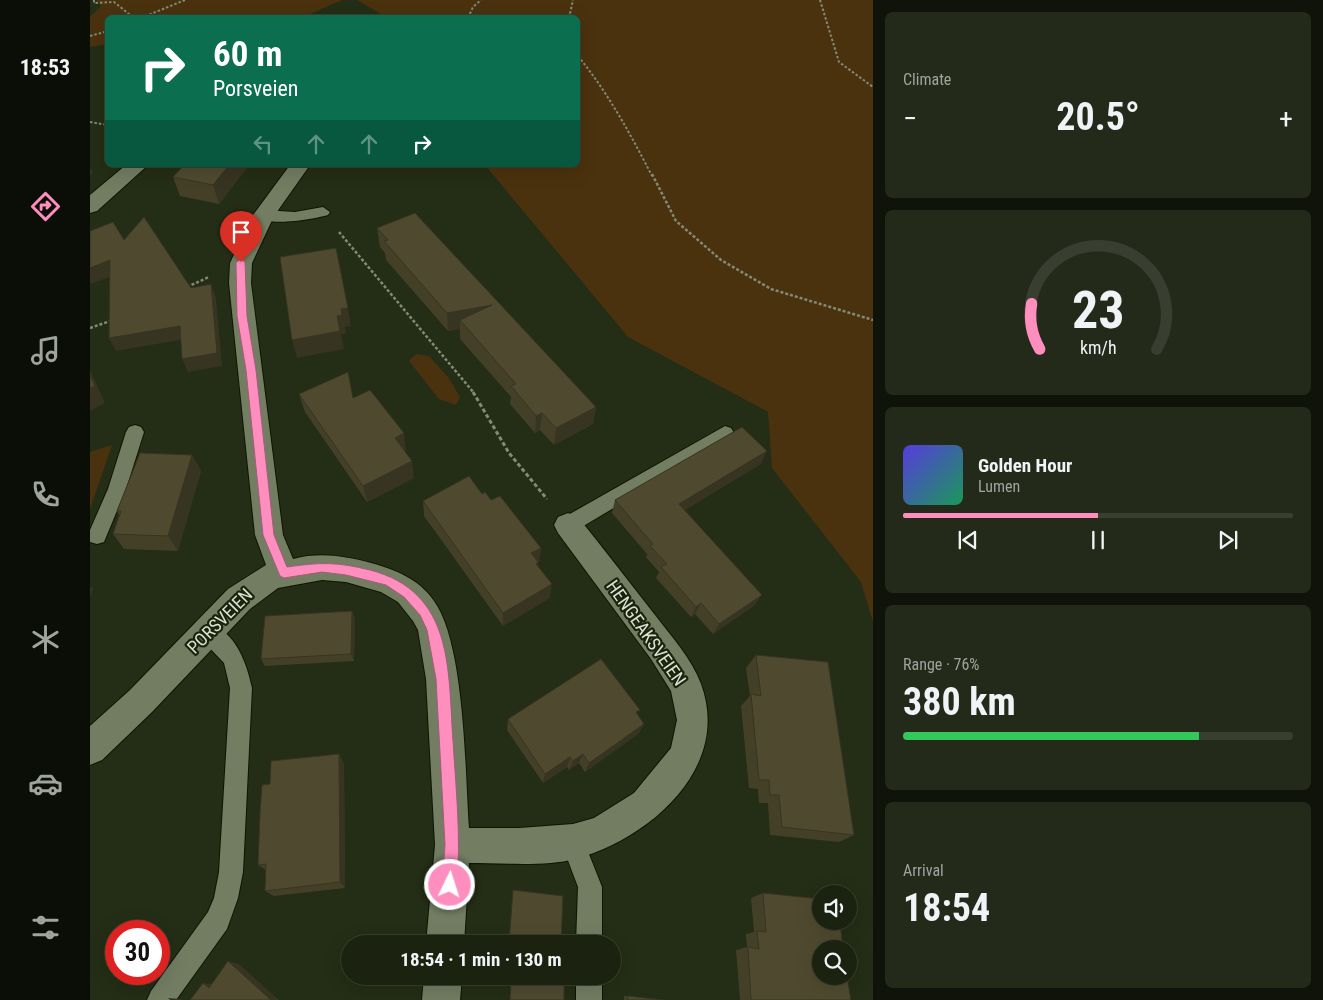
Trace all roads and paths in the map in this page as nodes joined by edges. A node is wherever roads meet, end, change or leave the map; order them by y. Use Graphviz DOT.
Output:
graph roads {
  1 [pos="94,0"];
  2 [pos="185,0"];
  3 [pos="481,0"];
  4 [pos="573,0"];
  5 [pos="820,0"];
  6 [pos="130,15"];
  7 [pos="148,15"];
  8 [pos="470,15"];
  9 [pos="569,15"];
  10 [pos="105,32"];
  11 [pos="90,36"];
  12 [pos="580,63"];
  13 [pos="873,87"];
  14 [pos="90,122"];
  15 [pos="105,124"];
  16 [pos="136,167"];
  17 [pos="299,167"];
  18 [pos="90,206"];
  19 [pos="323,212"];
  20 [pos="264,215"];
  21 [pos="241,262"];
  22 [pos="182,290"];
  23 [pos="115,319"];
  24 [pos="873,320"];
  25 [pos="90,328"];
  26 [pos="134,432"];
  27 [pos="725,433"];
  28 [pos="568,525"];
  29 [pos="97,536"];
  30 [pos="284,572"];
  31 [pos="208,632"];
  32 [pos="90,748"];
  33 [pos="572,842"];
  34 [pos="453,845"];
  35 [pos="447,935"];
  36 [pos="589,935"];
  37 [pos="442,985"];
  38 [pos="589,985"];
  39 [pos="160,1000"];
  40 [pos="441,1000"];
  41 [pos="589,1000"];
  1 -- 6 [label="path"];
  2 -- 7 [label="path"];
  3 -- 8 [label="path"];
  4 -- 9 [label="path"];
  5 -- 13 [label="path"];
  10 -- 11 [label="path"];
  12 -- 24 [label="path"];
  14 -- 15 [label="path"];
  16 -- 18 [label="street"];
  17 -- 20 [label="street"];
  19 -- 20 [label="lane"];
  19 -- 28 [label="path"];
  20 -- 21 [label="street"];
  21 -- 22 [label="path"];
  21 -- 30 [label="street"];
  23 -- 25 [label="path"];
  26 -- 29 [label="lane"];
  27 -- 28 [label="lane"];
  28 -- 33 [label="street, HENGEAKSVEIEN"];
  30 -- 31 [label="street, PORSVEIEN"];
  30 -- 34 [label="street"];
  31 -- 32 [label="street, PORSVEIEN"];
  31 -- 39 [label="lane"];
  33 -- 34 [label="street, HENGEAKSVEIEN"];
  33 -- 36 [label="lane"];
  34 -- 35 [label="street"];
  37 -- 40 [label="street"];
  38 -- 41 [label="lane"];
}
